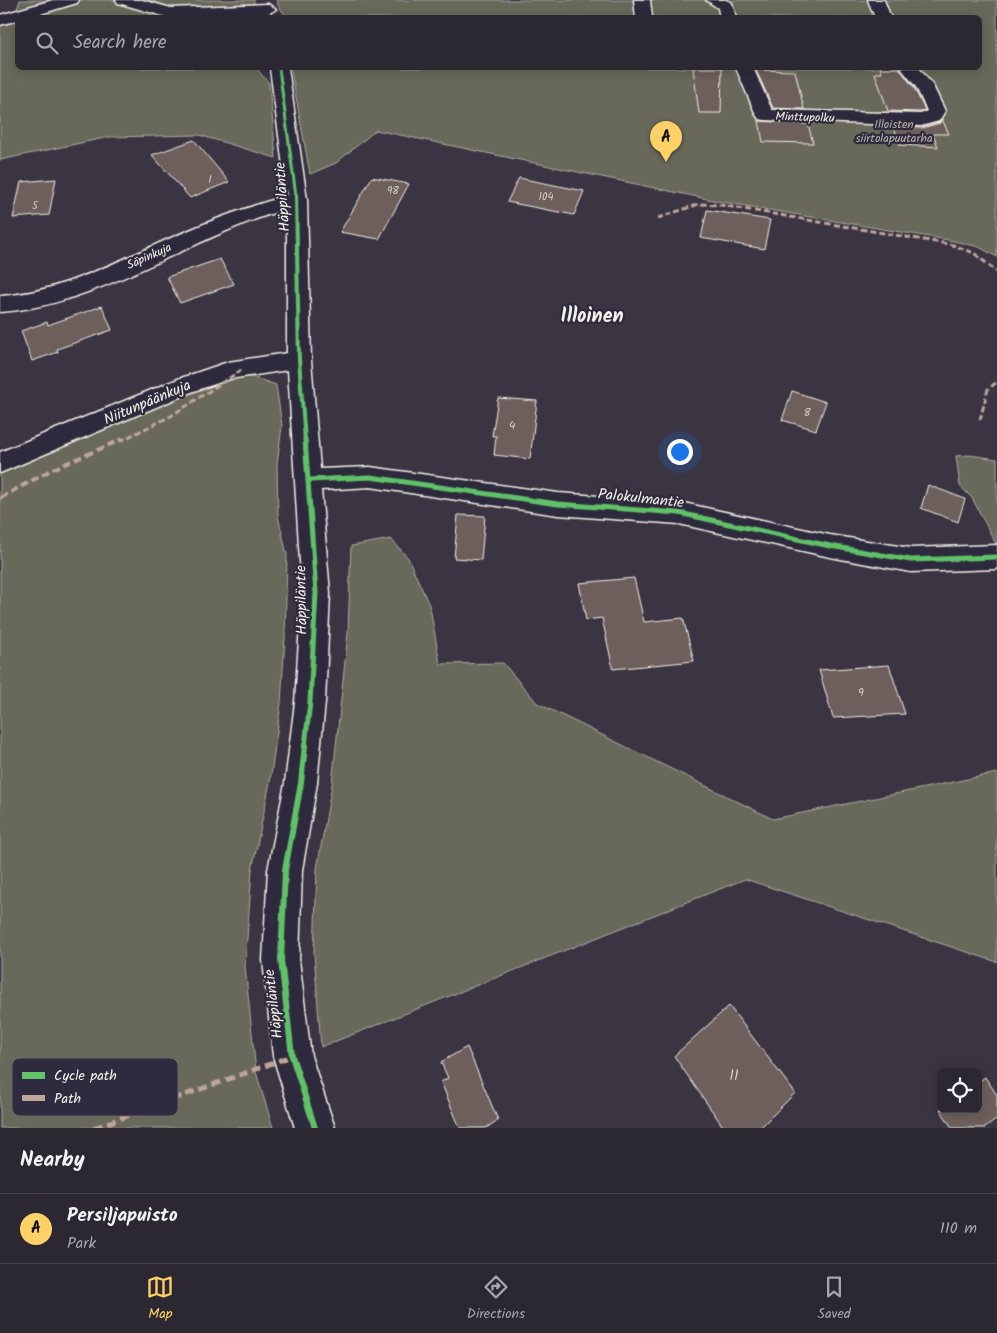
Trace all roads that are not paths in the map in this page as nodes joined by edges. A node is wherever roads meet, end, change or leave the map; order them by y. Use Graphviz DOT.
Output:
graph roads {
  1 [pos="70,0"];
  2 [pos="124,0"];
  3 [pos="642,0"];
  4 [pos="714,0"];
  5 [pos="876,0"];
  6 [pos="268,9"];
  7 [pos="18,15"];
  8 [pos="644,15"];
  9 [pos="728,15"];
  10 [pos="881,15"];
  11 [pos="15,16"];
  12 [pos="0,20"];
  13 [pos="279,70"];
  14 [pos="746,70"];
  15 [pos="911,70"];
  16 [pos="297,200"];
  17 [pos="0,304"];
  18 [pos="299,360"];
  19 [pos="0,463"];
  20 [pos="310,480"];
  21 [pos="997,557"];
  22 [pos="315,1128"];
  1 -- 7 [label="street"];
  2 -- 6 [label="street"];
  3 -- 8 [label="street"];
  4 -- 9 [label="street"];
  5 -- 10 [label="street"];
  11 -- 12 [label="street"];
  13 -- 16 [label="street, Häppiläntie"];
  14 -- 15 [label="street, Minttupolku"];
  16 -- 17 [label="street, Säpinkuja"];
  16 -- 18 [label="street, Häppiläntie"];
  18 -- 19 [label="street, Niitunpäänkuja"];
  18 -- 20 [label="street, Häppiläntie"];
  20 -- 21 [label="street, Palokulmantie"];
  20 -- 22 [label="street, Häppiläntie"];
}
